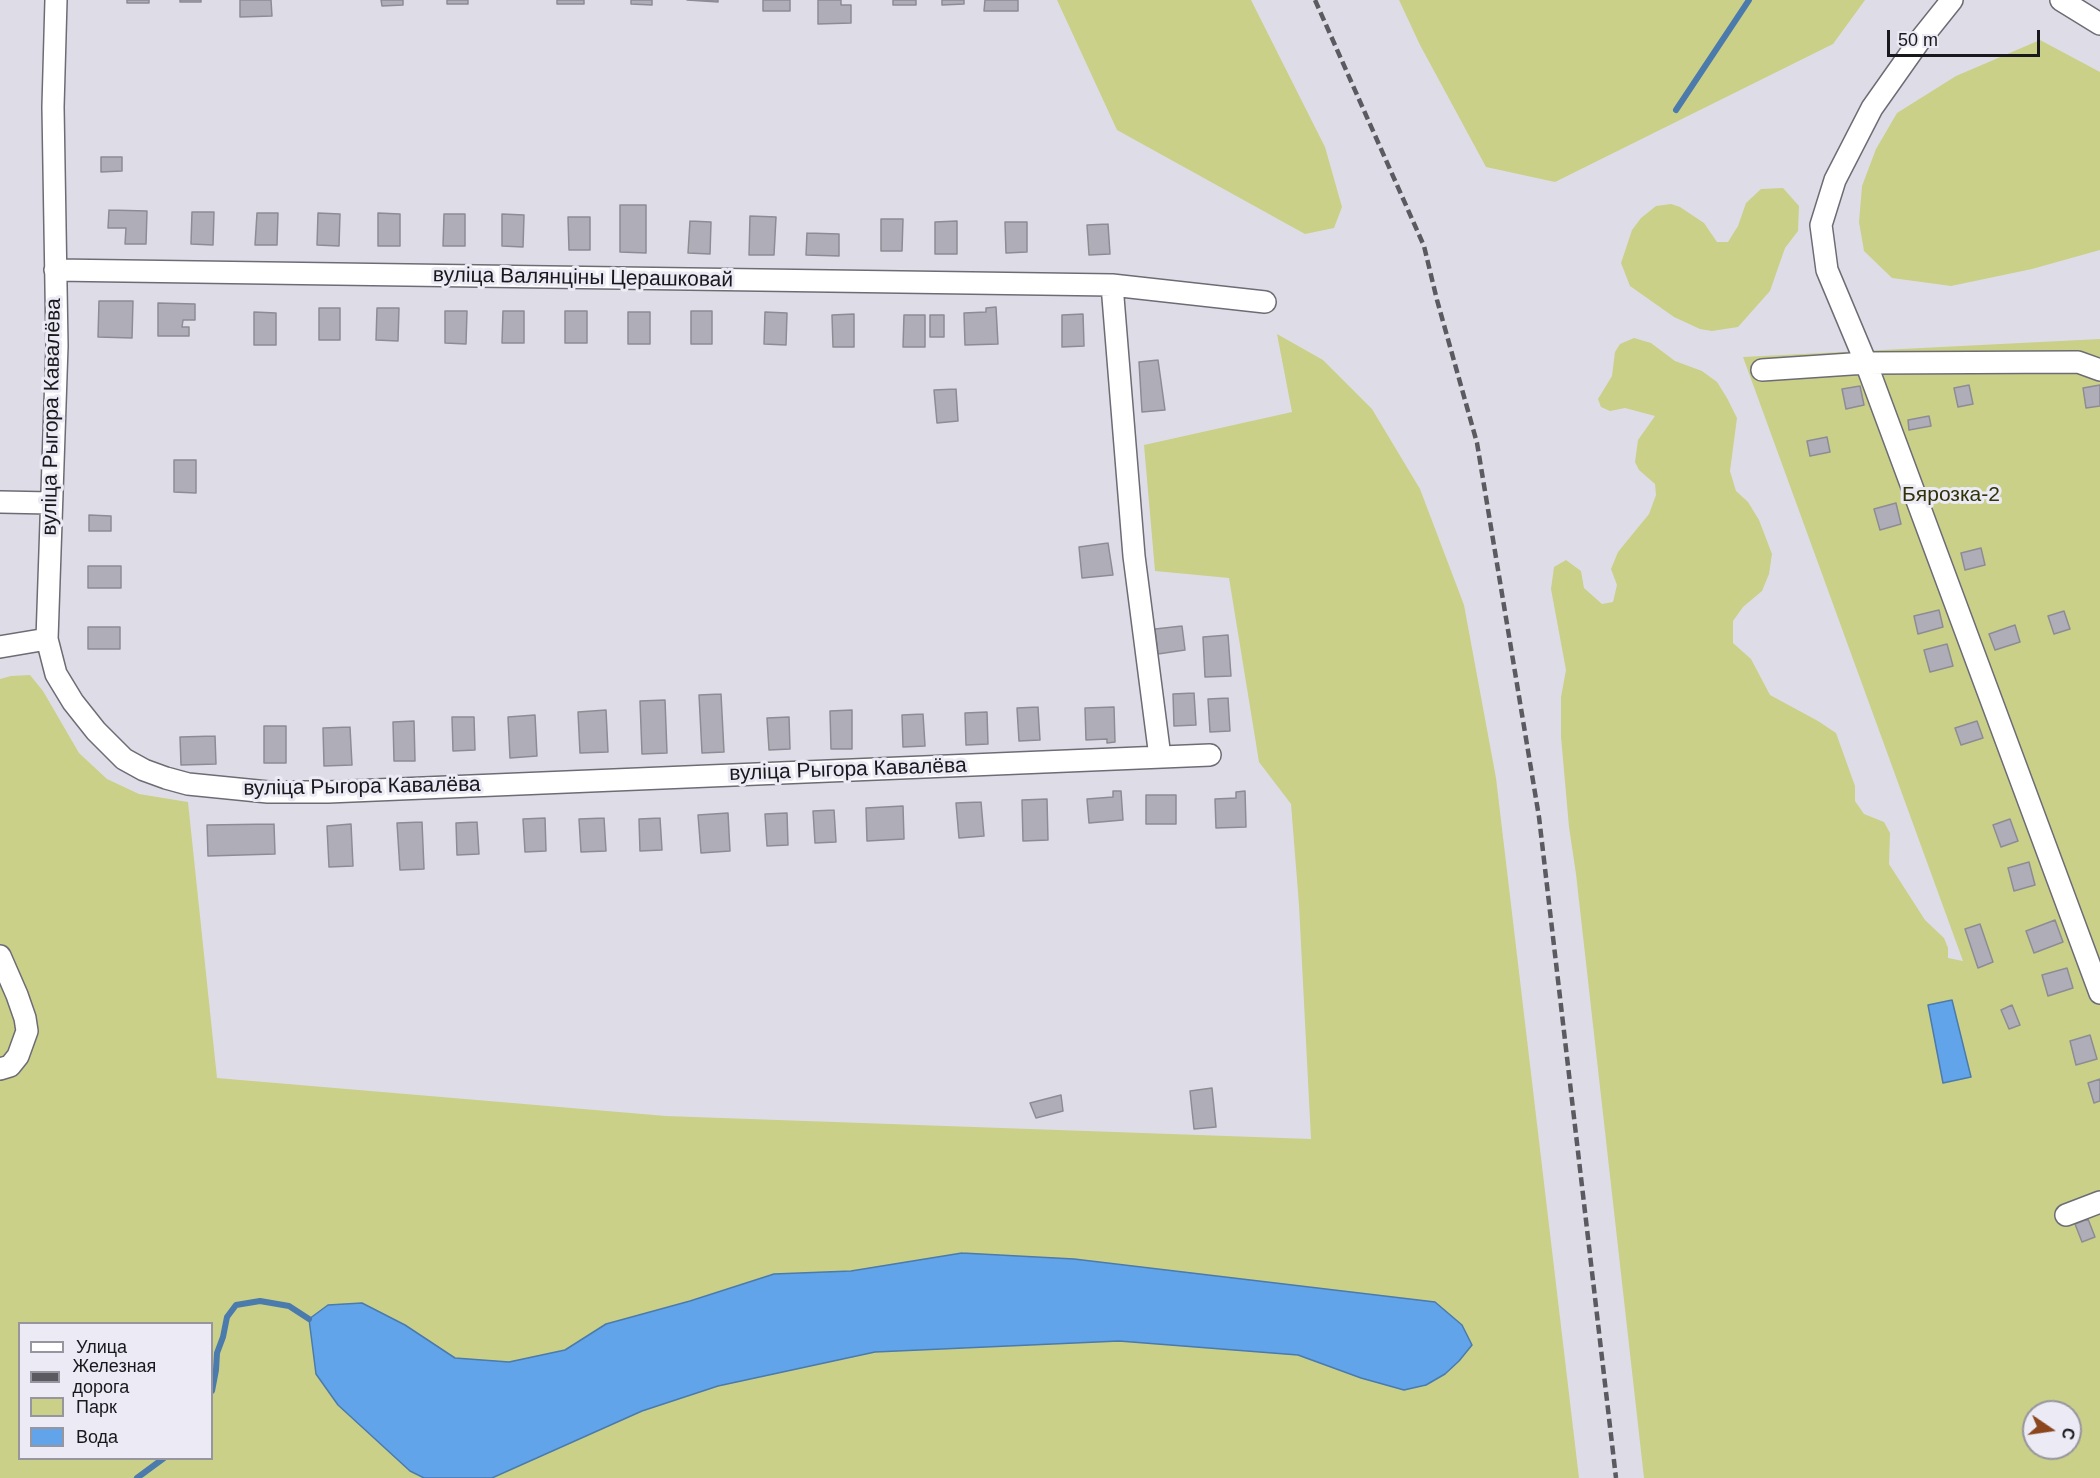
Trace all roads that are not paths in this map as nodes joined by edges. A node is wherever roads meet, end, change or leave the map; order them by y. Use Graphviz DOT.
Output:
graph roads {
  1 [pos="56,0"];
  2 [pos="1952,0"];
  3 [pos="2061,0"];
  4 [pos="2100,24"];
  5 [pos="55,270"];
  6 [pos="1112,285"];
  7 [pos="1265,302"];
  8 [pos="1866,363"];
  9 [pos="1762,370"];
  10 [pos="2100,370"];
  11 [pos="0,502"];
  12 [pos="51,502"];
  13 [pos="47,639"];
  14 [pos="0,646"];
  15 [pos="1210,755"];
  16 [pos="1160,757"];
  17 [pos="0,956"];
  18 [pos="2100,993"];
  19 [pos="0,1070"];
  20 [pos="2100,1202"];
  21 [pos="2066,1215"];
  1 -- 5 [label="street, вуліца Рыгора Кавалёва"];
  2 -- 8 [label="street"];
  3 -- 4 [label="street"];
  5 -- 6 [label="street, вуліца Валянціны Церашковай"];
  5 -- 12 [label="street, вуліца Рыгора Кавалёва"];
  6 -- 7 [label="street, вуліца Валянціны Церашковай"];
  6 -- 16 [label="street"];
  8 -- 9 [label="street"];
  8 -- 10 [label="street"];
  8 -- 18 [label="street"];
  11 -- 12 [label="street"];
  12 -- 13 [label="street, вуліца Рыгора Кавалёва"];
  13 -- 14 [label="street"];
  13 -- 16 [label="street, вуліца Рыгора Кавалёва"];
  15 -- 16 [label="street, вуліца Рыгора Кавалёва"];
  17 -- 19 [label="street"];
  20 -- 21 [label="street"];
}
